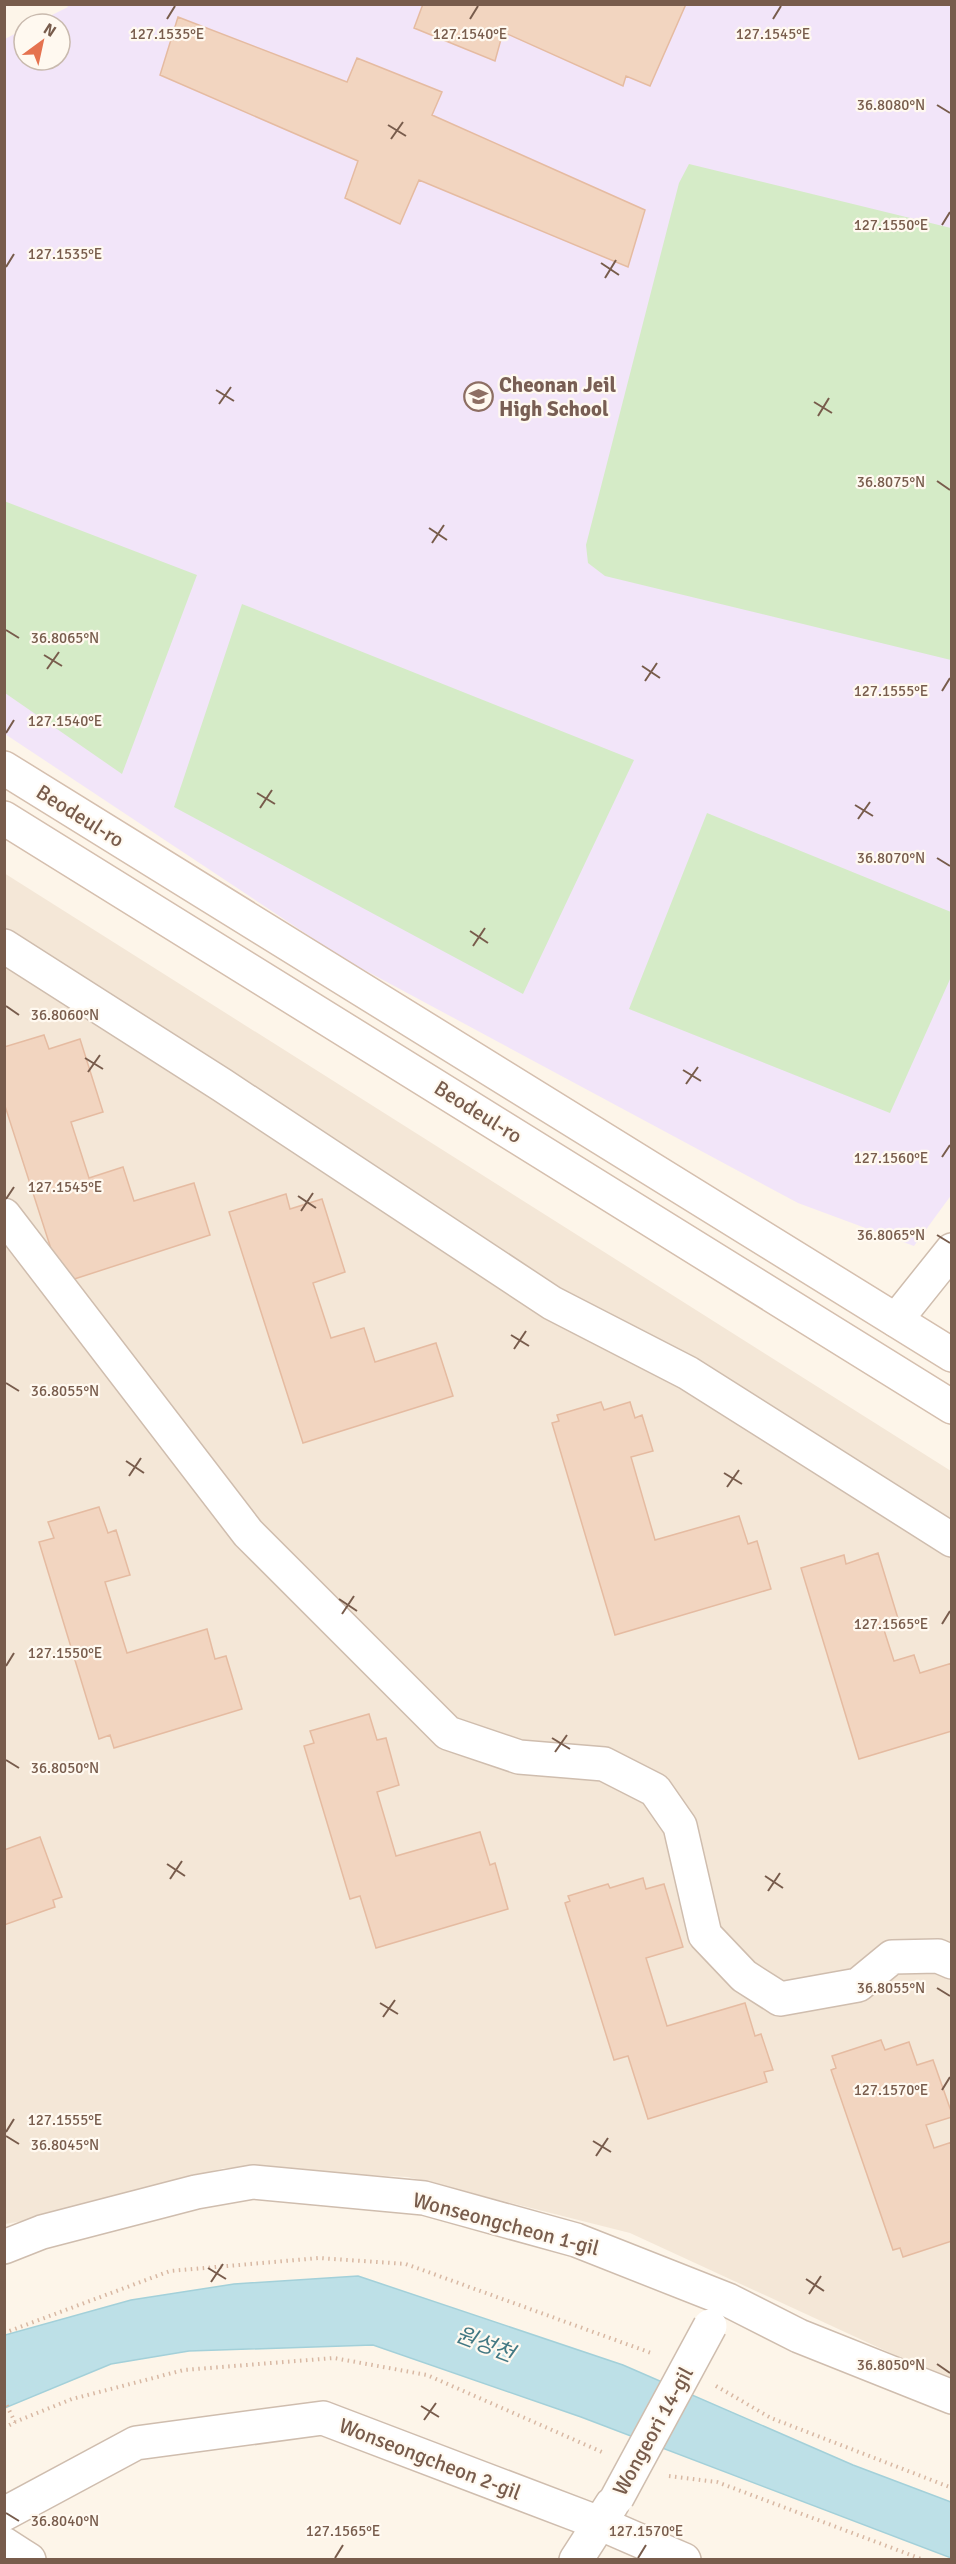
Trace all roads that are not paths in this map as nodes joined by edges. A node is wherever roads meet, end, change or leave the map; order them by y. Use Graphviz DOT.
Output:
graph roads {
  1 [pos="4,768"];
  2 [pos="4,818"];
  3 [pos="4,945"];
  4 [pos="4,1215"];
  5 [pos="951,1250"];
  6 [pos="896,1320"];
  7 [pos="951,1355"];
  8 [pos="951,1407"];
  9 [pos="951,1540"];
  10 [pos="951,1962"];
  11 [pos="4,2247"];
  12 [pos="719,2314"];
  13 [pos="951,2397"];
  14 [pos="608,2511"];
  15 [pos="4,2514"];
  16 [pos="4,2544"];
  17 [pos="29,2559"];
  18 [pos="576,2559"];
  19 [pos="684,2559"];
  1 -- 6 [label="street, Beodeul-ro"];
  2 -- 8 [label="street, Beodeul-ro"];
  3 -- 9 [label="street"];
  4 -- 10 [label="street"];
  5 -- 6 [label="street"];
  6 -- 7 [label="street, Beodeul-ro"];
  11 -- 12 [label="street, Wonseongcheon 1-gil"];
  12 -- 13 [label="street, Wonseongcheon 1-gil"];
  12 -- 14 [label="street, Wongeori 14-gil, bridge"];
  14 -- 15 [label="street, Wonseongcheon 2-gil"];
  14 -- 18 [label="street, Wongeori 14-gil"];
  14 -- 19 [label="street, Wonseongcheon 2-gil"];
  16 -- 17 [label="street"];
}
